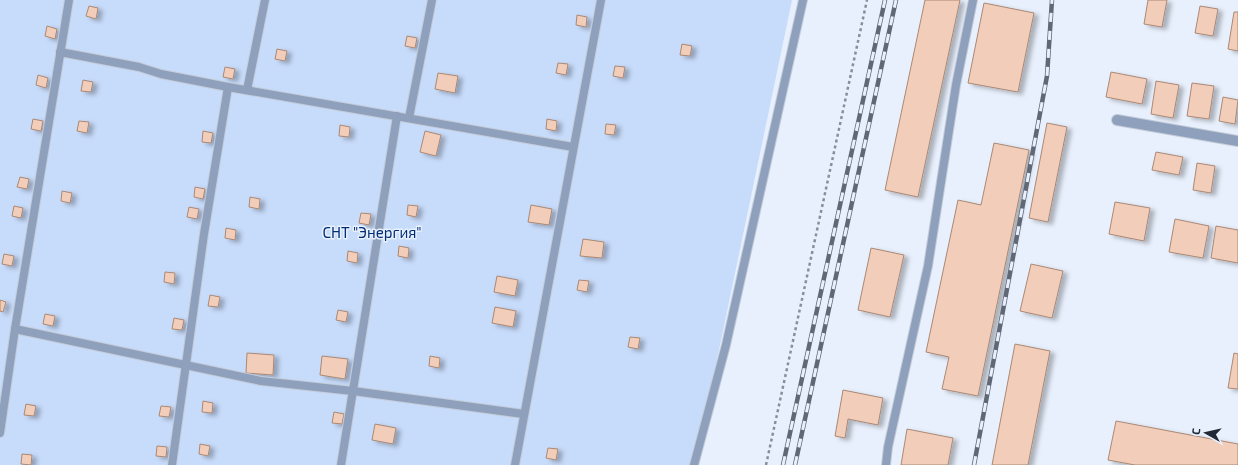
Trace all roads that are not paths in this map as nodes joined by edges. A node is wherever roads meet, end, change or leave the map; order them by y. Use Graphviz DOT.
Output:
graph roads {
  1 [pos="69,0"];
  2 [pos="265,0"];
  3 [pos="432,0"];
  4 [pos="601,0"];
  5 [pos="803,0"];
  6 [pos="973,0"];
  7 [pos="60,52"];
  8 [pos="228,87"];
  9 [pos="247,90"];
  10 [pos="398,116"];
  11 [pos="409,118"];
  12 [pos="1117,120"];
  13 [pos="1238,141"];
  14 [pos="573,147"];
  15 [pos="15,329"];
  16 [pos="186,366"];
  17 [pos="353,391"];
  18 [pos="524,414"];
  19 [pos="0,433"];
  20 [pos="172,465"];
  21 [pos="341,465"];
  22 [pos="515,465"];
  23 [pos="694,465"];
  24 [pos="886,465"];
  1 -- 7 [label="lane"];
  2 -- 9 [label="lane"];
  3 -- 11 [label="lane"];
  4 -- 14 [label="lane"];
  5 -- 23 [label="lane"];
  6 -- 24 [label="lane"];
  7 -- 8 [label="lane"];
  7 -- 15 [label="lane"];
  8 -- 9 [label="lane"];
  8 -- 16 [label="lane"];
  9 -- 10 [label="lane"];
  10 -- 11 [label="lane"];
  10 -- 17 [label="lane"];
  11 -- 14 [label="lane"];
  12 -- 13 [label="street"];
  14 -- 18 [label="lane"];
  15 -- 16 [label="lane"];
  15 -- 19 [label="lane"];
  16 -- 17 [label="lane"];
  16 -- 20 [label="lane"];
  17 -- 18 [label="lane"];
  17 -- 21 [label="lane"];
  18 -- 22 [label="lane"];
}
